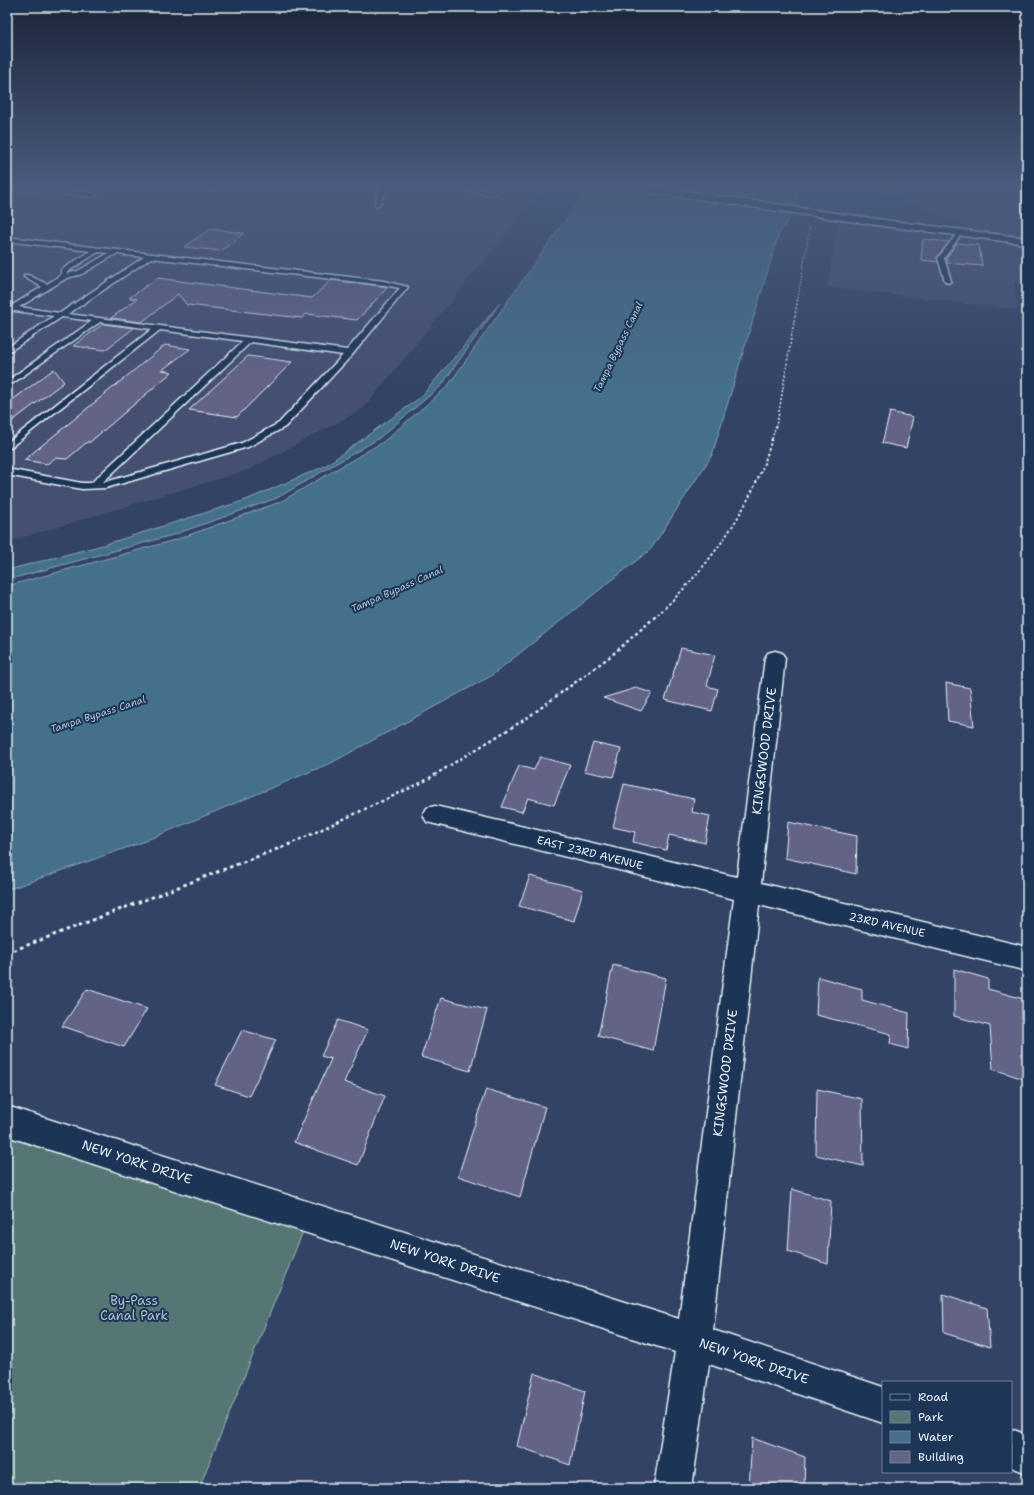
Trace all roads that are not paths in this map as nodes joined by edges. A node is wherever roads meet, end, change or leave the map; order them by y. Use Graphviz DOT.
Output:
graph roads {
  1 [pos="89,255"];
  2 [pos="110,255"];
  3 [pos="151,255"];
  4 [pos="944,255"];
  5 [pos="26,276"];
  6 [pos="65,276"];
  7 [pos="948,282"];
  8 [pos="47,287"];
  9 [pos="9,309"];
  10 [pos="61,315"];
  11 [pos="99,320"];
  12 [pos="158,328"];
  13 [pos="250,340"];
  14 [pos="7,351"];
  15 [pos="350,353"];
  16 [pos="7,385"];
  17 [pos="7,446"];
  18 [pos="7,472"];
  19 [pos="93,486"];
  20 [pos="775,658"];
  21 [pos="435,815"];
  22 [pos="746,891"];
  23 [pos="1027,959"];
  24 [pos="7,1121"];
  25 [pos="694,1341"];
  26 [pos="882,1405"];
  27 [pos="1012,1448"];
  28 [pos="1027,1454"];
  29 [pos="673,1488"];
  1 -- 6 [label="lane"];
  2 -- 6 [label="lane"];
  3 -- 10 [label="lane"];
  3 -- 15 [label="lane"];
  4 -- 7 [label="lane"];
  5 -- 8 [label="lane"];
  6 -- 8 [label="lane"];
  8 -- 9 [label="lane"];
  9 -- 10 [label="lane"];
  10 -- 11 [label="lane"];
  10 -- 14 [label="lane"];
  11 -- 12 [label="lane"];
  11 -- 16 [label="lane"];
  12 -- 13 [label="lane"];
  12 -- 17 [label="lane"];
  13 -- 15 [label="lane"];
  13 -- 19 [label="lane"];
  15 -- 19 [label="lane"];
  18 -- 19 [label="lane"];
  20 -- 22 [label="street, KINGSWOOD DRIVE"];
  21 -- 22 [label="street, EAST 23RD AVENUE"];
  22 -- 23 [label="street, 23RD AVENUE"];
  22 -- 25 [label="street, KINGSWOOD DRIVE"];
  24 -- 25 [label="street, NEW YORK DRIVE"];
  25 -- 26 [label="street, NEW YORK DRIVE"];
  25 -- 29 [label="street, KINGSWOOD DRIVE"];
  27 -- 28 [label="street"];
}
